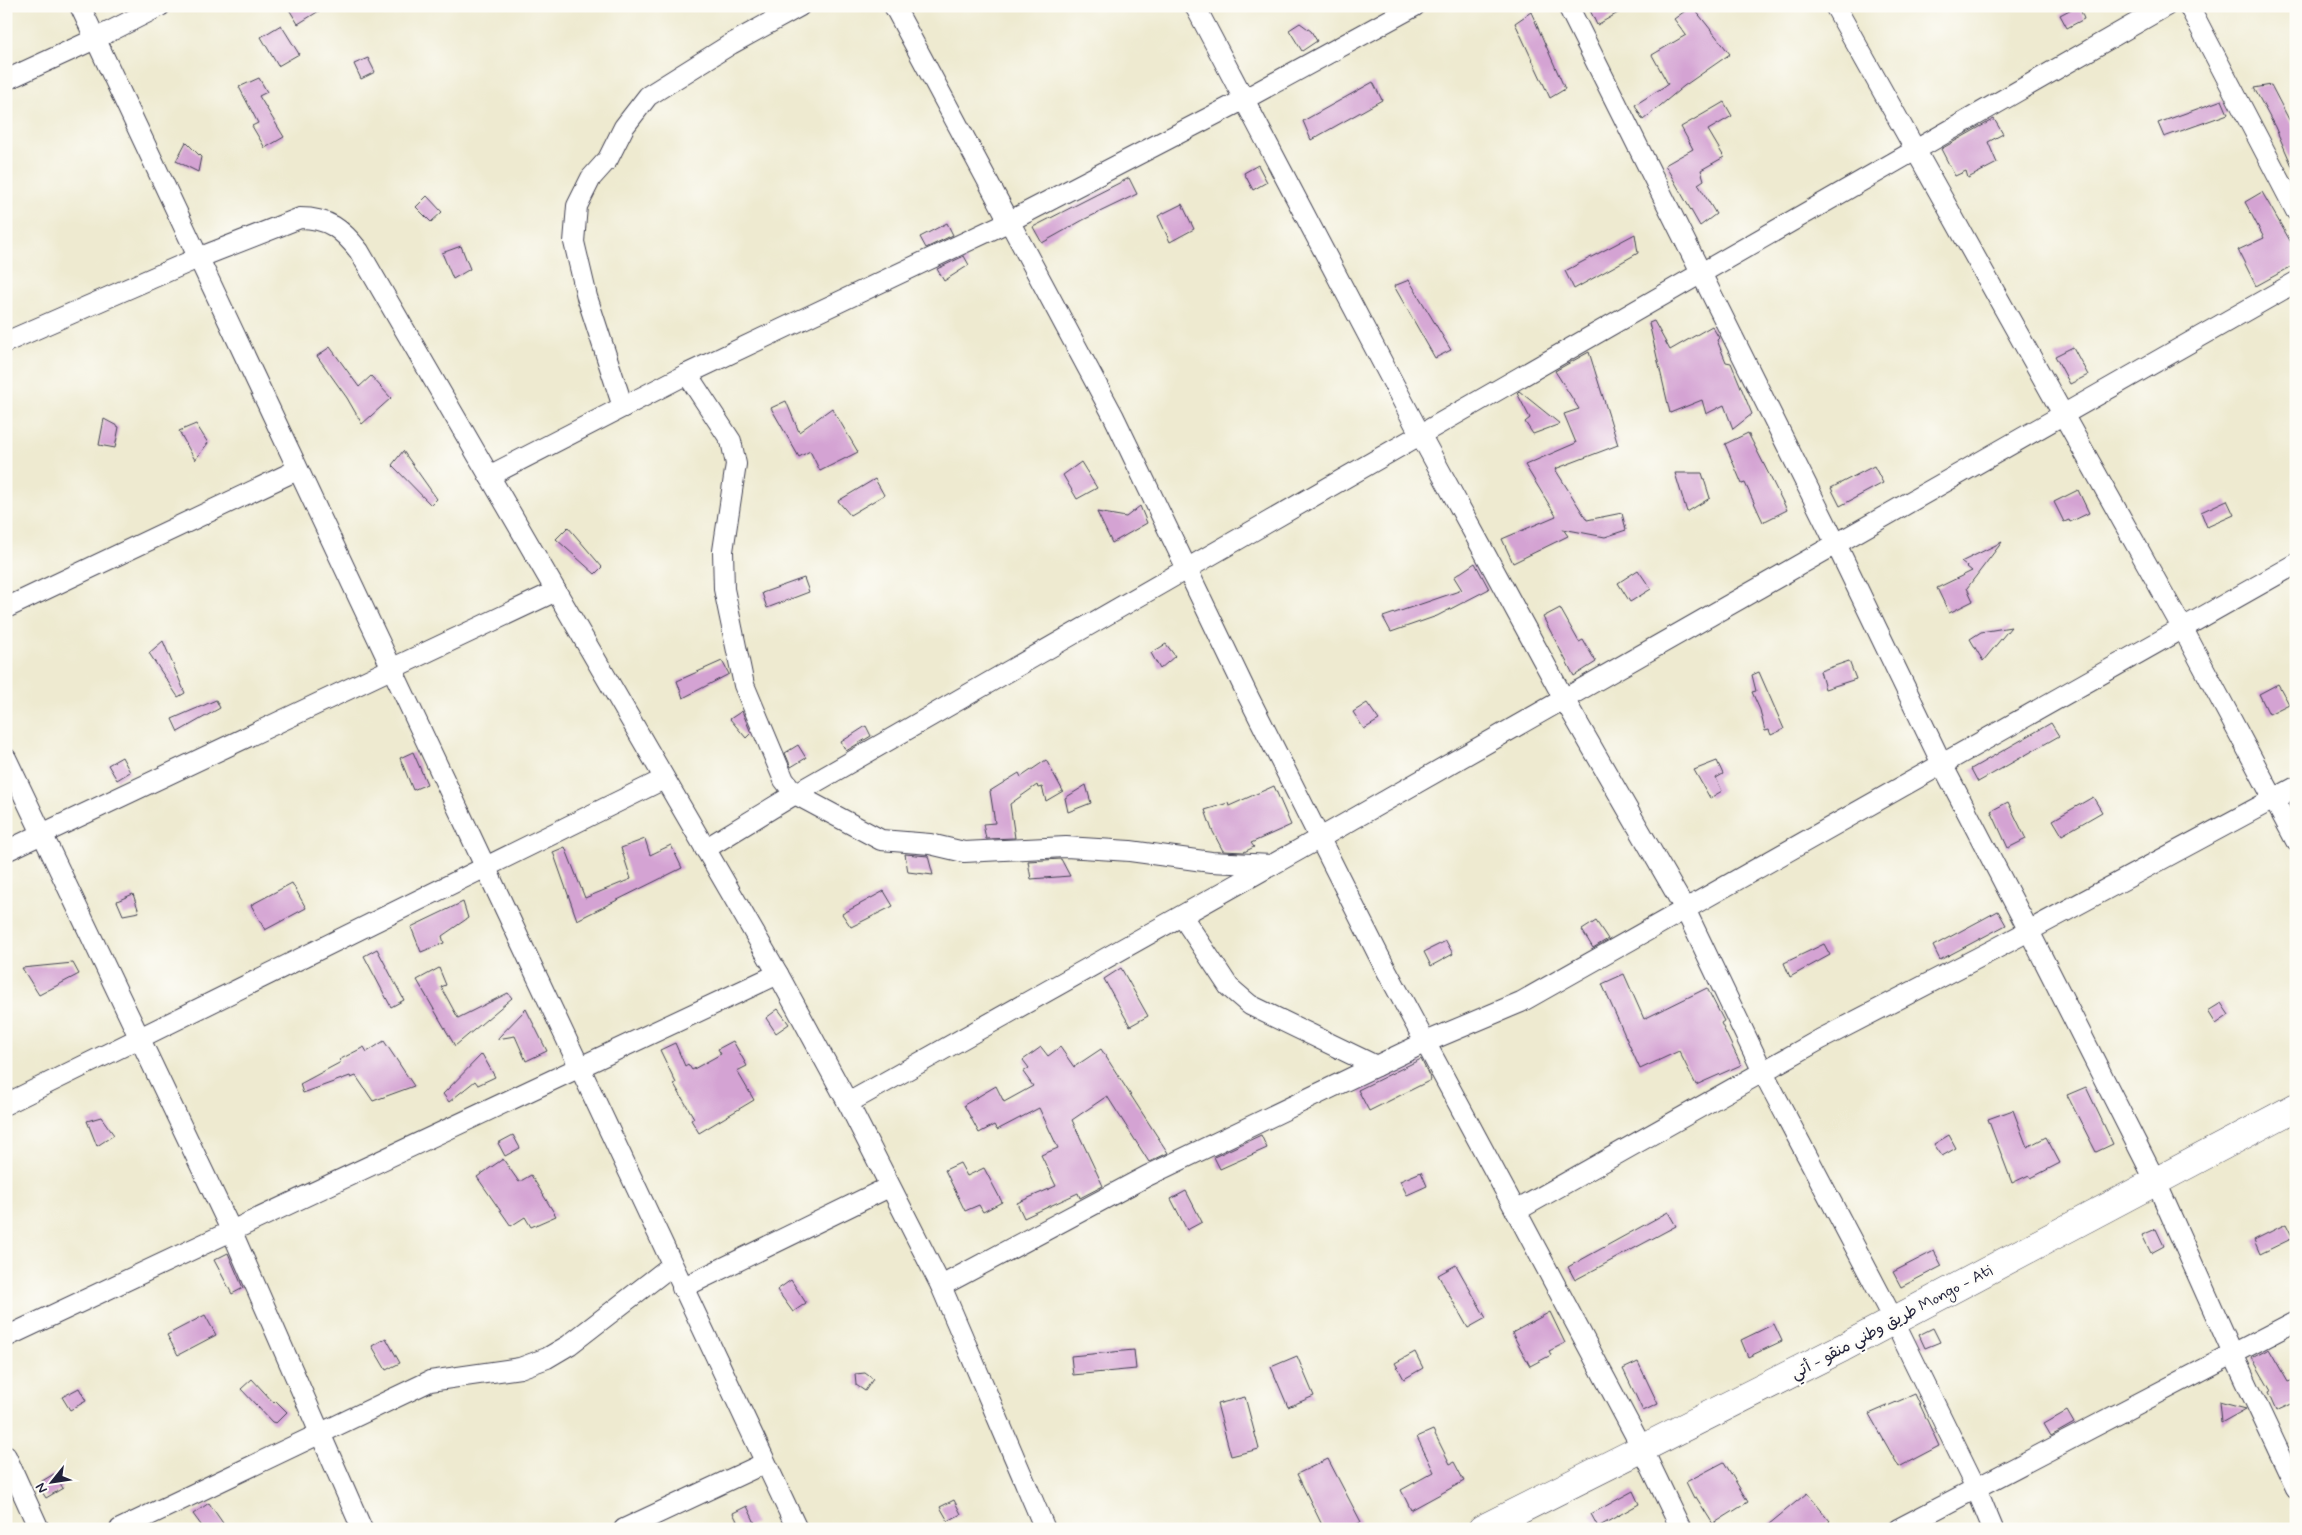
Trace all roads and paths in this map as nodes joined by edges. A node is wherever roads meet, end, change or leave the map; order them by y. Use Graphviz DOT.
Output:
graph roads {
  1 [pos="80,6"];
  2 [pos="160,6"];
  3 [pos="800,6"];
  4 [pos="894,6"];
  5 [pos="1195,6"];
  6 [pos="1415,6"];
  7 [pos="1568,6"];
  8 [pos="1835,6"];
  9 [pos="2166,6"];
  10 [pos="2189,6"];
  11 [pos="95,39"];
  12 [pos="6,80"];
  13 [pos="1242,100"];
  14 [pos="1915,150"];
  15 [pos="2296,211"];
  16 [pos="1010,221"];
  17 [pos="198,258"];
  18 [pos="1700,274"];
  19 [pos="2296,282"];
  20 [pos="6,342"];
  21 [pos="687,374"];
  22 [pos="622,407"];
  23 [pos="2064,415"];
  24 [pos="1420,434"];
  25 [pos="297,470"];
  26 [pos="489,476"];
  27 [pos="1836,544"];
  28 [pos="2296,564"];
  29 [pos="1187,568"];
  30 [pos="556,591"];
  31 [pos="6,608"];
  32 [pos="2183,629"];
  33 [pos="390,669"];
  34 [pos="1564,699"];
  35 [pos="6,758"];
  36 [pos="1942,766"];
  37 [pos="664,779"];
  38 [pos="2296,787"];
  39 [pos="795,794"];
  40 [pos="2274,799"];
  41 [pos="42,833"];
  42 [pos="1320,838"];
  43 [pos="2296,841"];
  44 [pos="705,849"];
  45 [pos="6,851"];
  46 [pos="486,865"];
  47 [pos="1272,865"];
  48 [pos="1685,909"];
  49 [pos="1182,916"];
  50 [pos="2030,931"];
  51 [pos="778,974"];
  52 [pos="138,1038"];
  53 [pos="1426,1042"];
  54 [pos="580,1065"];
  55 [pos="1376,1066"];
  56 [pos="1764,1072"];
  57 [pos="848,1103"];
  58 [pos="6,1104"];
  59 [pos="2296,1107"];
  60 [pos="2156,1182"];
  61 [pos="889,1187"];
  62 [pos="1516,1211"];
  63 [pos="232,1232"];
  64 [pos="671,1266"];
  65 [pos="941,1286"];
  66 [pos="682,1288"];
  67 [pos="1894,1321"];
  68 [pos="2296,1322"];
  69 [pos="6,1336"];
  70 [pos="2233,1354"];
  71 [pos="322,1434"];
  72 [pos="1642,1448"];
  73 [pos="6,1456"];
  74 [pos="766,1463"];
  75 [pos="1976,1488"];
  76 [pos="2296,1488"];
  77 [pos="39,1529"];
  78 [pos="120,1529"];
  79 [pos="362,1529"];
  80 [pos="624,1529"];
  81 [pos="797,1529"];
  82 [pos="1045,1529"];
  83 [pos="1482,1529"];
  84 [pos="1681,1529"];
  85 [pos="1898,1529"];
  86 [pos="1993,1529"];
  1 -- 11 [label="street"];
  2 -- 11 [label="street"];
  3 -- 22 [label="street"];
  4 -- 16 [label="street"];
  5 -- 13 [label="street"];
  6 -- 13 [label="street"];
  7 -- 18 [label="street"];
  8 -- 14 [label="street"];
  9 -- 14 [label="street"];
  10 -- 15 [label="street"];
  11 -- 12 [label="street"];
  11 -- 17 [label="street"];
  13 -- 16 [label="street"];
  13 -- 24 [label="street"];
  14 -- 18 [label="street"];
  14 -- 23 [label="street"];
  16 -- 21 [label="street"];
  16 -- 29 [label="street"];
  17 -- 20 [label="street"];
  17 -- 25 [label="street"];
  17 -- 26 [label="street"];
  18 -- 24 [label="street"];
  18 -- 27 [label="street"];
  19 -- 23 [label="street"];
  21 -- 22 [label="street"];
  21 -- 39 [label="street"];
  22 -- 26 [label="street"];
  23 -- 27 [label="street"];
  23 -- 32 [label="street"];
  24 -- 29 [label="street"];
  24 -- 34 [label="street"];
  25 -- 31 [label="street"];
  25 -- 33 [label="street"];
  26 -- 30 [label="street"];
  27 -- 34 [label="street"];
  27 -- 36 [label="street"];
  28 -- 32 [label="street"];
  29 -- 39 [label="street"];
  29 -- 42 [label="street"];
  30 -- 33 [label="street"];
  30 -- 37 [label="street"];
  32 -- 36 [label="street"];
  32 -- 40 [label="street"];
  33 -- 41 [label="street"];
  33 -- 46 [label="street"];
  34 -- 42 [label="street"];
  34 -- 48 [label="street"];
  35 -- 41 [label="street"];
  36 -- 48 [label="street"];
  36 -- 50 [label="street"];
  37 -- 44 [label="street"];
  37 -- 46 [label="street"];
  38 -- 40 [label="street"];
  39 -- 44 [label="street"];
  39 -- 47 [label="street"];
  40 -- 43 [label="street"];
  40 -- 50 [label="street"];
  41 -- 45 [label="street"];
  41 -- 52 [label="street"];
  42 -- 47 [label="street"];
  42 -- 53 [label="street"];
  44 -- 51 [label="street"];
  46 -- 52 [label="street"];
  46 -- 54 [label="street"];
  47 -- 49 [label="street"];
  48 -- 53 [label="street"];
  48 -- 56 [label="street"];
  49 -- 55 [label="street"];
  49 -- 57 [label="street"];
  50 -- 56 [label="street"];
  50 -- 60 [label="street"];
  51 -- 54 [label="street"];
  51 -- 57 [label="street"];
  52 -- 58 [label="street"];
  52 -- 63 [label="street"];
  53 -- 55 [label="street"];
  53 -- 62 [label="street"];
  54 -- 63 [label="street"];
  54 -- 64 [label="street"];
  55 -- 65 [label="street"];
  56 -- 62 [label="street"];
  56 -- 67 [label="street"];
  57 -- 61 [label="street"];
  59 -- 60 [label="main road, طريق وطني منقو - أتي Mongo - Ati"];
  60 -- 67 [label="main road, طريق وطني منقو - أتي Mongo - Ati"];
  60 -- 70 [label="street"];
  61 -- 65 [label="street"];
  61 -- 66 [label="street"];
  62 -- 72 [label="street"];
  63 -- 69 [label="street"];
  63 -- 71 [label="street"];
  64 -- 66 [label="street"];
  64 -- 71 [label="street"];
  65 -- 82 [label="street"];
  66 -- 74 [label="street"];
  67 -- 72 [label="main road, طريق وطني منقو - أتي Mongo - Ati"];
  67 -- 75 [label="street"];
  68 -- 70 [label="street"];
  70 -- 75 [label="street"];
  70 -- 76 [label="street"];
  71 -- 78 [label="street"];
  71 -- 79 [label="street"];
  72 -- 83 [label="main road, طريق وطني منقو - أتي Mongo - Ati"];
  72 -- 84 [label="street"];
  73 -- 77 [label="street"];
  74 -- 80 [label="street"];
  74 -- 81 [label="street"];
  75 -- 85 [label="street"];
  75 -- 86 [label="street"];
}
